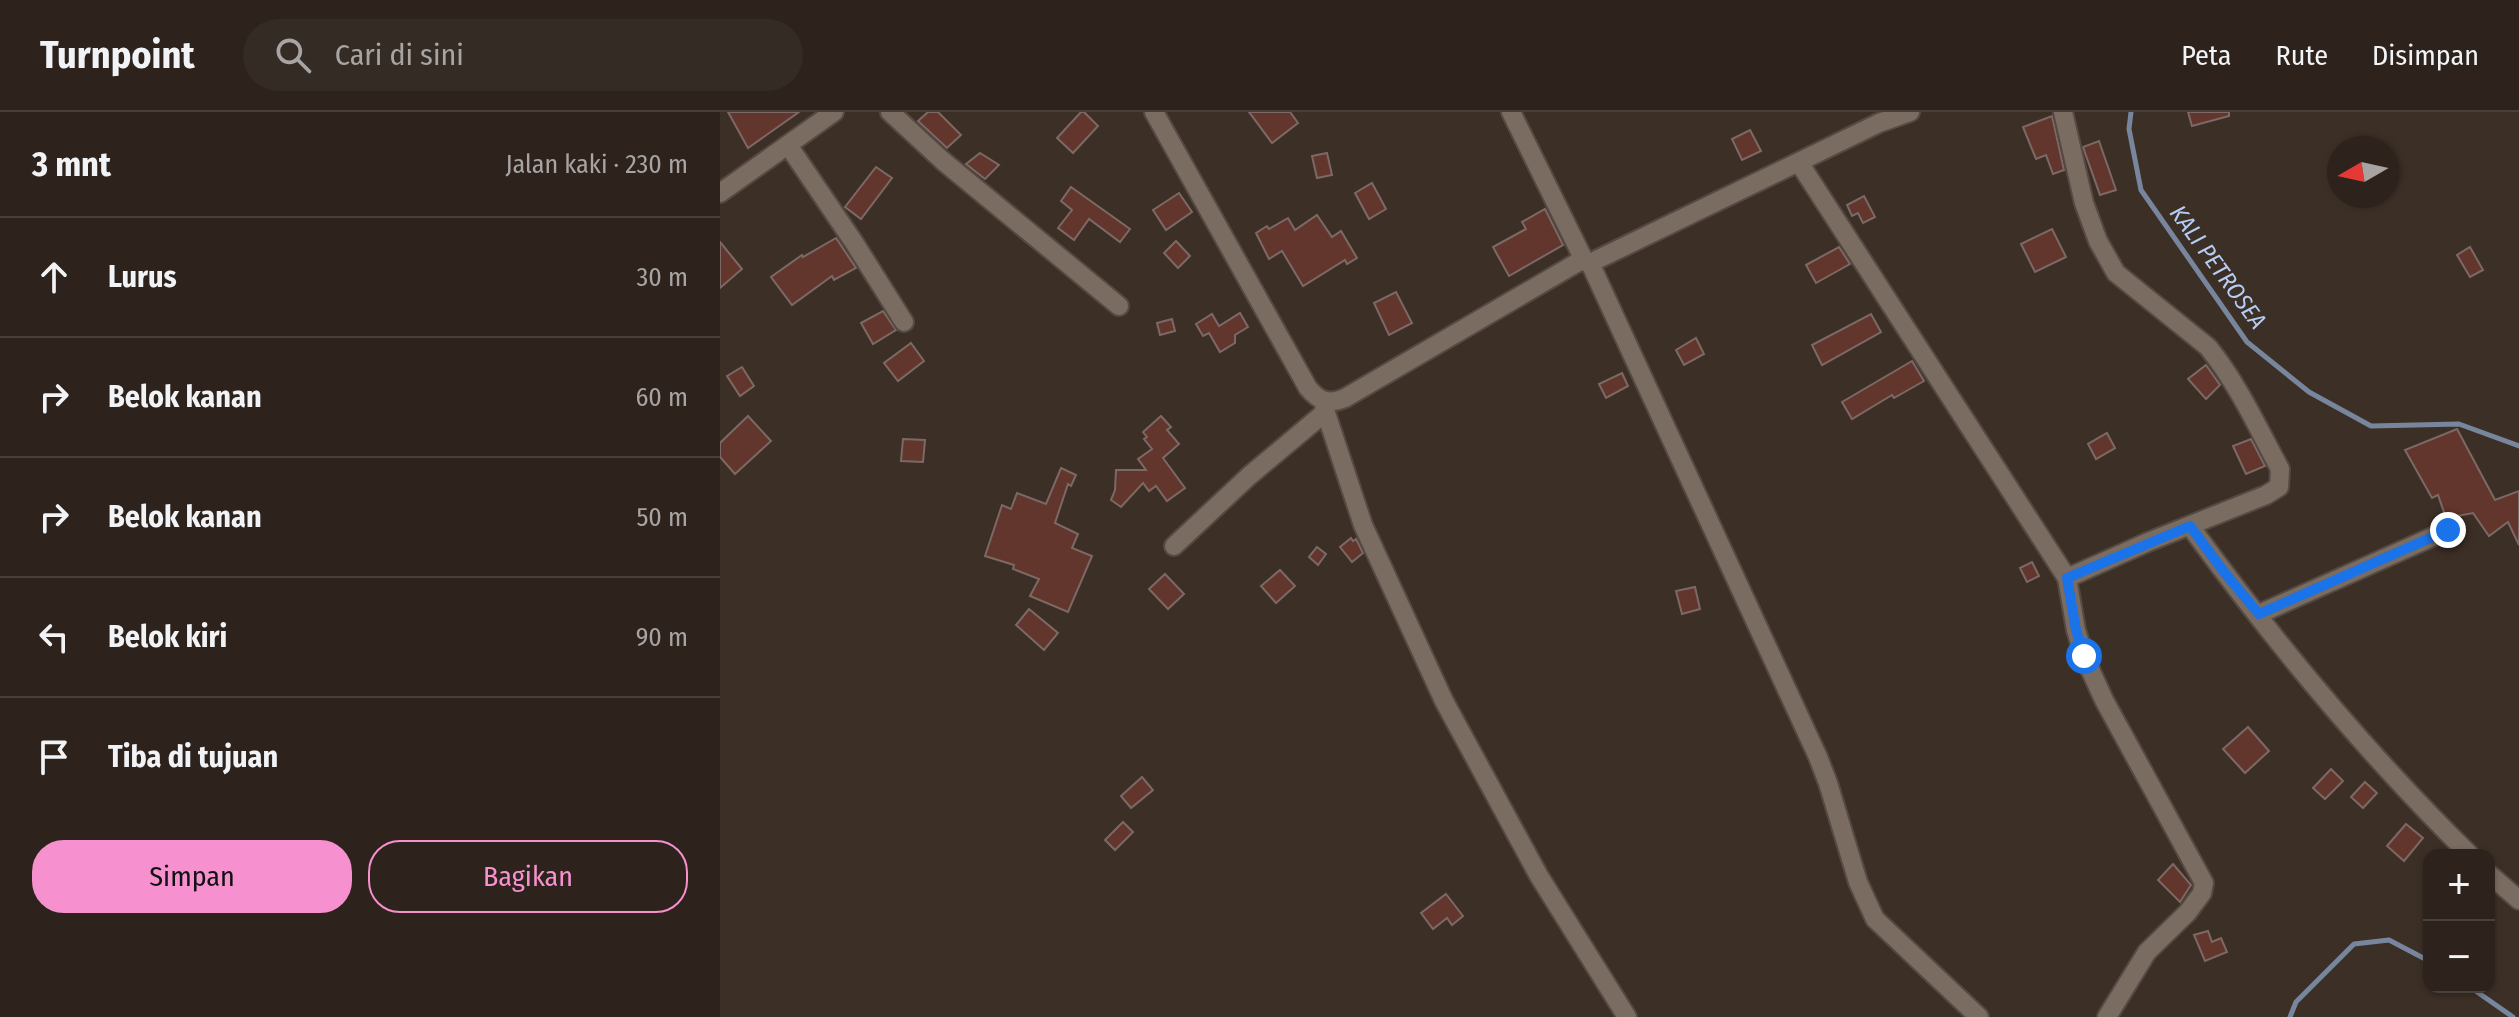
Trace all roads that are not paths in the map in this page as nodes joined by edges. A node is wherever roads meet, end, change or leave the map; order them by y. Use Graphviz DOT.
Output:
graph roads {
  1 [pos="834,112"];
  2 [pos="890,112"];
  3 [pos="1154,112"];
  4 [pos="1511,112"];
  5 [pos="1910,112"];
  6 [pos="2063,112"];
  7 [pos="788,145"];
  8 [pos="1800,164"];
  9 [pos="720,193"];
  10 [pos="1587,262"];
  11 [pos="1119,306"];
  12 [pos="904,322"];
  13 [pos="1326,406"];
  14 [pos="2190,526"];
  15 [pos="2448,530"];
  16 [pos="1174,546"];
  17 [pos="2067,578"];
  18 [pos="2259,614"];
  19 [pos="2464,849"];
  20 [pos="2495,879"];
  21 [pos="2519,900"];
  22 [pos="1627,1017"];
  23 [pos="1979,1017"];
  24 [pos="2107,1017"];
  1 -- 7 [label="street"];
  2 -- 11 [label="street"];
  3 -- 13 [label="street"];
  4 -- 10 [label="street"];
  5 -- 8 [label="street"];
  6 -- 14 [label="street"];
  7 -- 9 [label="street"];
  7 -- 12 [label="street"];
  8 -- 10 [label="street"];
  8 -- 17 [label="street"];
  10 -- 13 [label="street"];
  10 -- 23 [label="street"];
  13 -- 16 [label="street"];
  13 -- 22 [label="street"];
  14 -- 17 [label="street"];
  14 -- 18 [label="street"];
  15 -- 18 [label="street"];
  17 -- 24 [label="street"];
  18 -- 19 [label="street"];
  20 -- 21 [label="street"];
}
